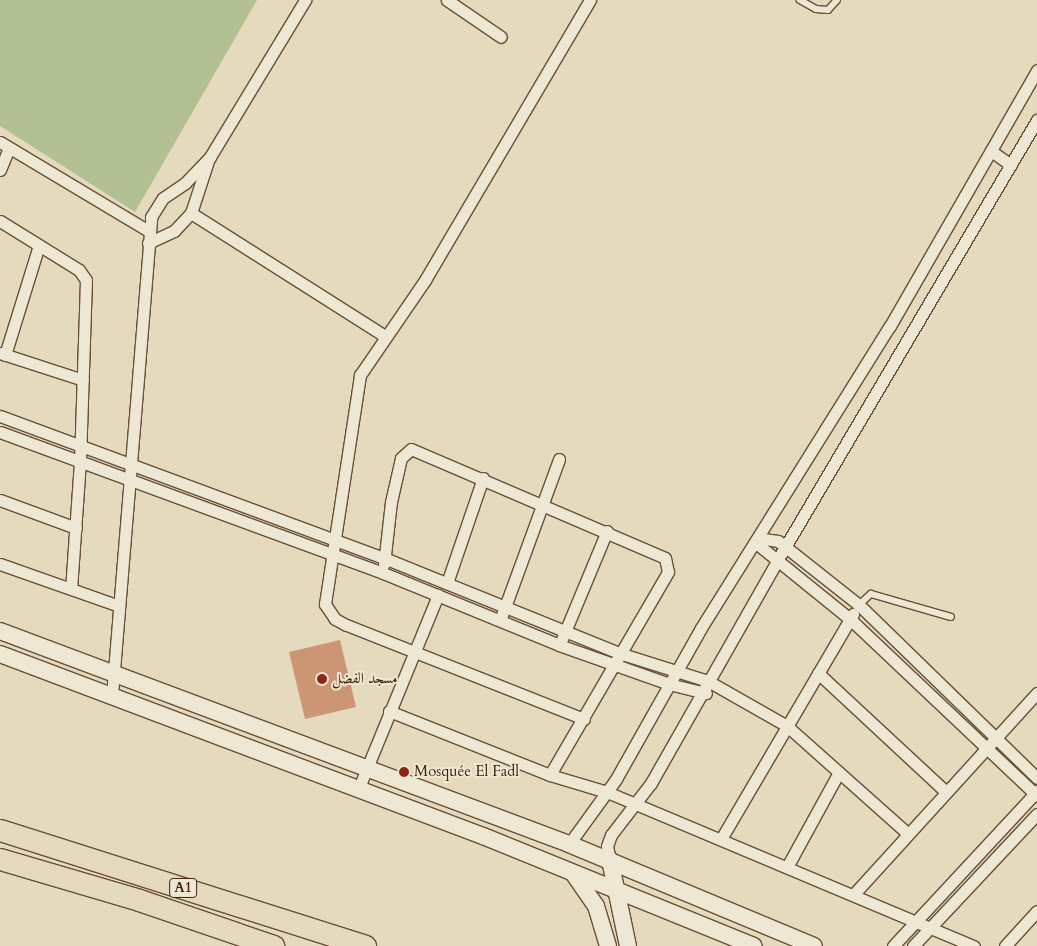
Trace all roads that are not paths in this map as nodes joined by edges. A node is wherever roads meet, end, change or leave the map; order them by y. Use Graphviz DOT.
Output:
graph roads {
  1 [pos="306,0"];
  2 [pos="448,0"];
  3 [pos="590,0"];
  4 [pos="800,0"];
  5 [pos="837,0"];
  6 [pos="501,37"];
  7 [pos="1037,70"];
  8 [pos="1037,120"];
  9 [pos="5,145"];
  10 [pos="991,151"];
  11 [pos="210,156"];
  12 [pos="1011,165"];
  13 [pos="0,170"];
  14 [pos="191,213"];
  15 [pos="0,221"];
  16 [pos="149,231"];
  17 [pos="148,243"];
  18 [pos="39,245"];
  19 [pos="385,336"];
  20 [pos="3,354"];
  21 [pos="83,380"];
  22 [pos="0,416"];
  23 [pos="0,432"];
  24 [pos="80,446"];
  25 [pos="559,459"];
  26 [pos="80,461"];
  27 [pos="129,462"];
  28 [pos="128,478"];
  29 [pos="483,478"];
  30 [pos="0,500"];
  31 [pos="542,502"];
  32 [pos="76,528"];
  33 [pos="607,531"];
  34 [pos="334,540"];
  35 [pos="756,543"];
  36 [pos="787,546"];
  37 [pos="332,554"];
  38 [pos="384,558"];
  39 [pos="778,559"];
  40 [pos="0,564"];
  41 [pos="383,573"];
  42 [pos="447,583"];
  43 [pos="71,589"];
  44 [pos="438,595"];
  45 [pos="859,605"];
  46 [pos="119,606"];
  47 [pos="504,608"];
  48 [pos="951,617"];
  49 [pos="850,620"];
  50 [pos="500,621"];
  51 [pos="0,631"];
  52 [pos="566,632"];
  53 [pos="559,645"];
  54 [pos="416,652"];
  55 [pos="0,654"];
  56 [pos="622,654"];
  57 [pos="616,665"];
  58 [pos="677,672"];
  59 [pos="114,673"];
  60 [pos="818,673"];
  61 [pos="708,681"];
  62 [pos="669,684"];
  63 [pos="724,691"];
  64 [pos="1037,693"];
  65 [pos="700,694"];
  66 [pos="112,695"];
  67 [pos="389,711"];
  68 [pos="584,719"];
  69 [pos="786,726"];
  70 [pos="994,737"];
  71 [pos="985,746"];
  72 [pos="366,766"];
  73 [pos="839,772"];
  74 [pos="550,774"];
  75 [pos="1037,778"];
  76 [pos="358,790"];
  77 [pos="607,792"];
  78 [pos="946,792"];
  79 [pos="1036,793"];
  80 [pos="637,804"];
  81 [pos="1037,814"];
  82 [pos="0,830"];
  83 [pos="907,833"];
  84 [pos="721,839"];
  85 [pos="569,844"];
  86 [pos="0,859"];
  87 [pos="610,860"];
  88 [pos="787,866"];
  89 [pos="572,871"];
  90 [pos="618,891"];
  91 [pos="853,895"];
  92 [pos="1037,911"];
  93 [pos="916,921"];
  94 [pos="930,928"];
  95 [pos="274,946"];
  96 [pos="365,946"];
  97 [pos="608,946"];
  98 [pos="628,946"];
  99 [pos="754,946"];
  100 [pos="814,946"];
  101 [pos="892,946"];
  102 [pos="913,946"];
  103 [pos="974,946"];
  104 [pos="1005,946"];
  1 -- 11 [label="street"];
  2 -- 6 [label="street"];
  3 -- 19 [label="street"];
  4 -- 5 [label="lane"];
  7 -- 10 [label="street"];
  8 -- 12 [label="street"];
  9 -- 13 [label="street"];
  9 -- 16 [label="street"];
  10 -- 12 [label="street"];
  10 -- 35 [label="street"];
  11 -- 14 [label="street"];
  11 -- 16 [label="street"];
  12 -- 36 [label="street"];
  14 -- 17 [label="street"];
  14 -- 19 [label="street"];
  15 -- 18 [label="street"];
  16 -- 17 [label="street"];
  17 -- 27 [label="street"];
  18 -- 20 [label="street"];
  18 -- 21 [label="street"];
  19 -- 34 [label="street"];
  20 -- 21 [label="street"];
  21 -- 24 [label="street"];
  22 -- 24 [label="street"];
  23 -- 26 [label="street"];
  24 -- 26 [label="street"];
  24 -- 27 [label="street"];
  25 -- 31 [label="street"];
  26 -- 28 [label="street"];
  26 -- 32 [label="street"];
  27 -- 28 [label="street"];
  27 -- 34 [label="street"];
  28 -- 37 [label="street"];
  28 -- 46 [label="street"];
  29 -- 31 [label="street"];
  29 -- 38 [label="street"];
  29 -- 42 [label="street"];
  30 -- 32 [label="street"];
  31 -- 33 [label="street"];
  31 -- 47 [label="street"];
  32 -- 43 [label="street"];
  33 -- 52 [label="street"];
  33 -- 56 [label="street"];
  34 -- 37 [label="street"];
  34 -- 38 [label="street"];
  35 -- 36 [label="street"];
  35 -- 39 [label="street"];
  35 -- 58 [label="street"];
  36 -- 39 [label="street"];
  36 -- 45 [label="street"];
  37 -- 41 [label="street"];
  37 -- 54 [label="street"];
  38 -- 41 [label="street"];
  38 -- 42 [label="street"];
  39 -- 49 [label="street"];
  39 -- 61 [label="street"];
  40 -- 43 [label="street"];
  41 -- 44 [label="street"];
  42 -- 47 [label="street"];
  43 -- 46 [label="street"];
  44 -- 50 [label="street"];
  44 -- 54 [label="street"];
  45 -- 48 [label="lane"];
  45 -- 49 [label="street"];
  45 -- 70 [label="street"];
  46 -- 59 [label="street"];
  47 -- 50 [label="street"];
  47 -- 52 [label="street"];
  49 -- 60 [label="street"];
  49 -- 71 [label="street"];
  50 -- 53 [label="street"];
  51 -- 59 [label="street"];
  52 -- 53 [label="street"];
  52 -- 56 [label="street"];
  53 -- 57 [label="street"];
  54 -- 67 [label="street"];
  54 -- 68 [label="street"];
  55 -- 66 [label="street"];
  56 -- 57 [label="street"];
  56 -- 58 [label="street"];
  57 -- 62 [label="street"];
  57 -- 68 [label="street"];
  58 -- 61 [label="street"];
  58 -- 62 [label="street"];
  59 -- 66 [label="street"];
  59 -- 72 [label="street"];
  60 -- 69 [label="street"];
  60 -- 78 [label="street"];
  61 -- 63 [label="street"];
  61 -- 65 [label="street"];
  62 -- 65 [label="street"];
  62 -- 77 [label="street"];
  63 -- 65 [label="street"];
  63 -- 69 [label="street"];
  64 -- 70 [label="street"];
  65 -- 80 [label="street"];
  66 -- 76 [label="street"];
  67 -- 72 [label="street"];
  67 -- 74 [label="street"];
  68 -- 74 [label="street"];
  69 -- 73 [label="street"];
  69 -- 84 [label="street"];
  70 -- 71 [label="street"];
  70 -- 75 [label="street"];
  71 -- 78 [label="street"];
  71 -- 79 [label="street"];
  72 -- 76 [label="street"];
  72 -- 85 [label="street"];
  73 -- 83 [label="street"];
  73 -- 88 [label="street"];
  74 -- 77 [label="street"];
  76 -- 89 [label="street"];
  77 -- 80 [label="street"];
  77 -- 85 [label="street"];
  78 -- 83 [label="street"];
  79 -- 93 [label="street"];
  80 -- 84 [label="street"];
  80 -- 87 [label="street"];
  81 -- 94 [label="street"];
  82 -- 96 [label="highway, A1"];
  83 -- 91 [label="street"];
  84 -- 88 [label="street"];
  85 -- 87 [label="street"];
  85 -- 89 [label="street"];
  86 -- 95 [label="highway, A1"];
  87 -- 90 [label="street"];
  87 -- 100 [label="street"];
  88 -- 91 [label="street"];
  89 -- 90 [label="street"];
  89 -- 97 [label="street"];
  90 -- 98 [label="street"];
  90 -- 99 [label="street"];
  91 -- 93 [label="street"];
  92 -- 104 [label="street"];
  93 -- 94 [label="street"];
  93 -- 101 [label="street"];
  94 -- 102 [label="street"];
  94 -- 103 [label="street"];
}
